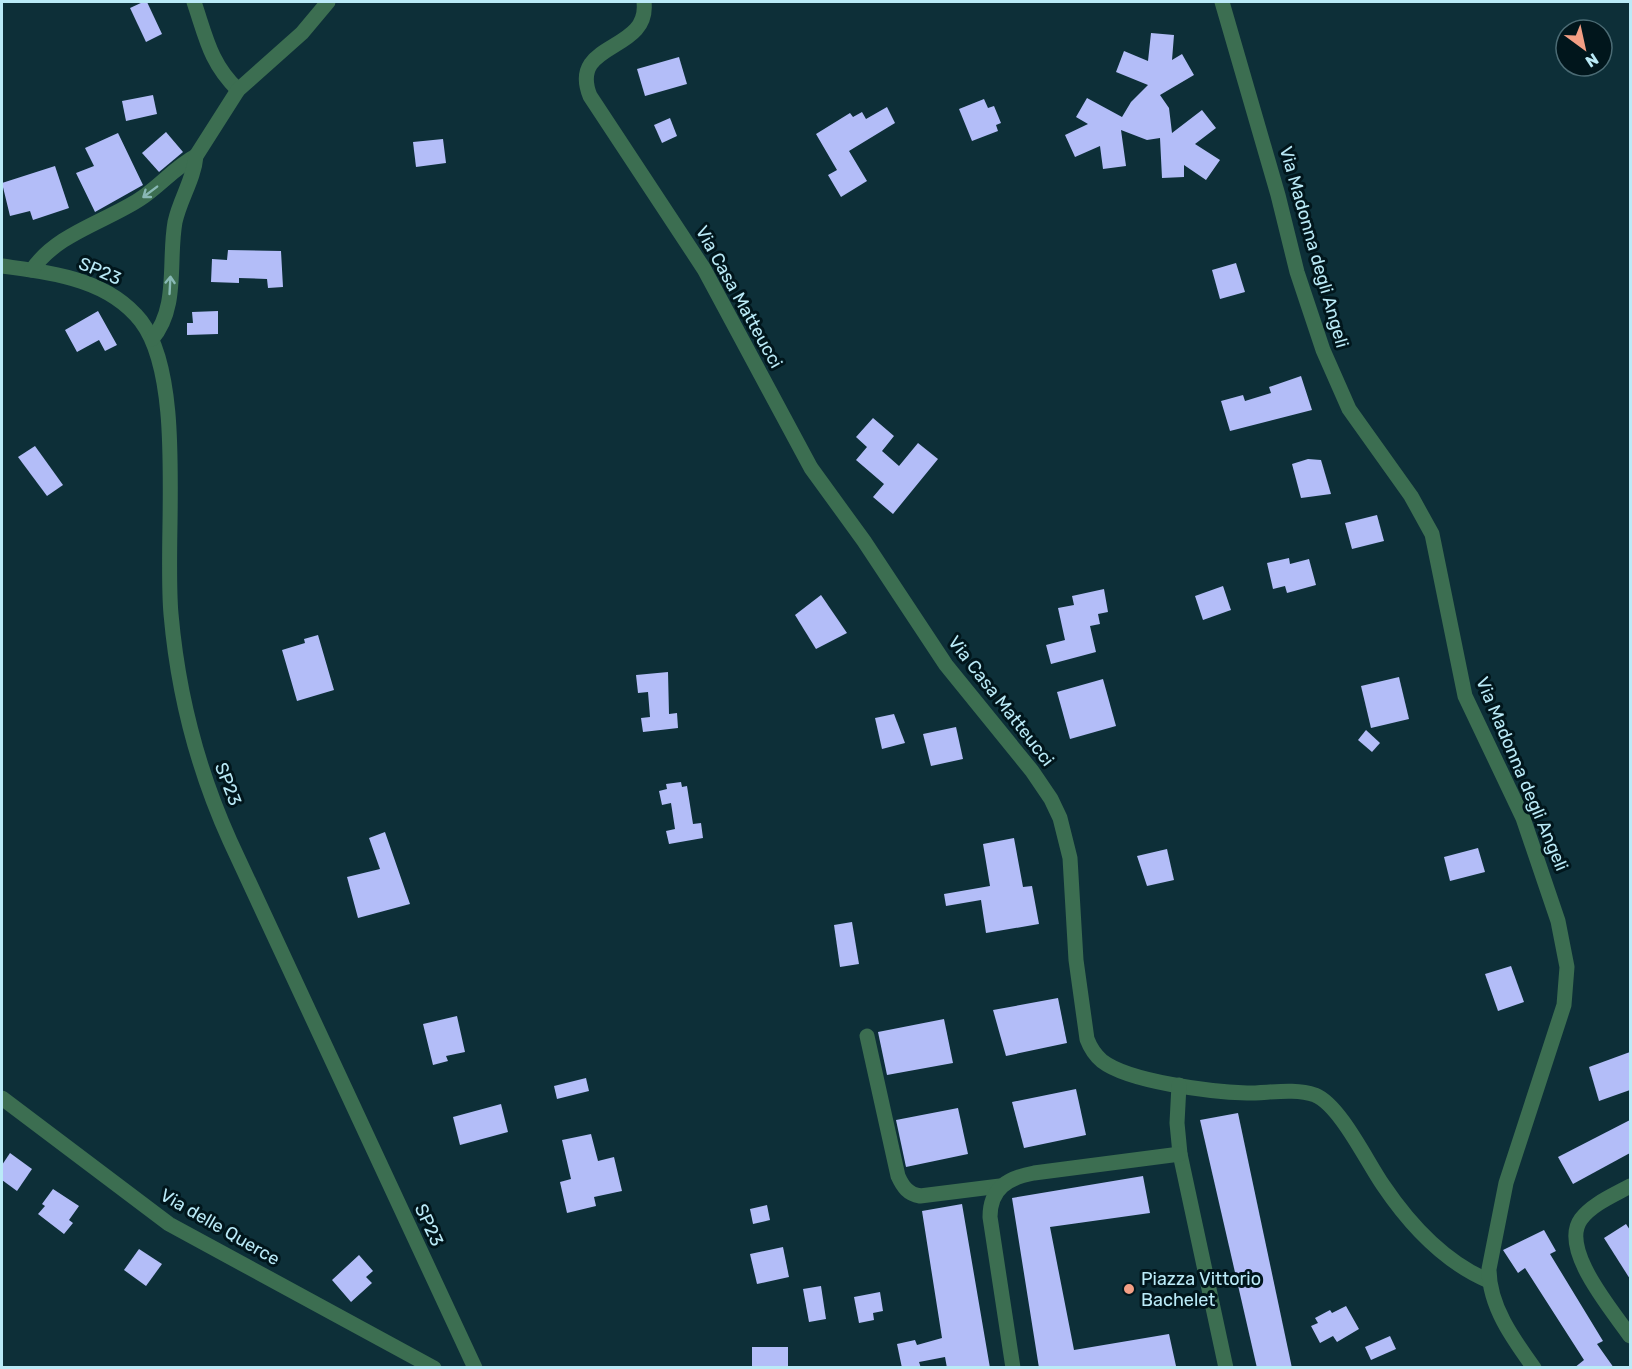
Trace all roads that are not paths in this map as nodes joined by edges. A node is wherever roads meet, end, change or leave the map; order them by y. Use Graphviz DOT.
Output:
graph roads {
  1 [pos="194,2"];
  2 [pos="328,2"];
  3 [pos="644,2"];
  4 [pos="1222,2"];
  5 [pos="238,90"];
  6 [pos="196,156"];
  7 [pos="2,266"];
  8 [pos="32,270"];
  9 [pos="152,339"];
  10 [pos="867,1036"];
  11 [pos="1179,1085"];
  12 [pos="2,1098"];
  13 [pos="1180,1154"];
  14 [pos="1000,1186"];
  15 [pos="1630,1186"];
  16 [pos="1489,1281"];
  17 [pos="1630,1336"];
  18 [pos="434,1368"];
  19 [pos="475,1368"];
  20 [pos="1013,1368"];
  21 [pos="1226,1368"];
  22 [pos="1534,1368"];
  1 -- 5 [label="street"];
  2 -- 5 [label="street"];
  3 -- 11 [label="street, Via Casa Matteucci"];
  4 -- 16 [label="street, Via Madonna degli Angeli"];
  5 -- 6 [label="street"];
  6 -- 8 [label="street, one-way"];
  9 -- 6 [label="street, one-way"];
  7 -- 8 [label="street, SP23 / SP23"];
  8 -- 9 [label="street, SP23 / SP23"];
  9 -- 19 [label="street, SP23 / SP23"];
  10 -- 14 [label="street"];
  11 -- 13 [label="street"];
  11 -- 16 [label="street, Via Casa Matteucci"];
  12 -- 18 [label="street, Via delle Querce"];
  13 -- 14 [label="street"];
  13 -- 21 [label="street"];
  14 -- 20 [label="street"];
  15 -- 17 [label="street"];
  16 -- 22 [label="street, Via Madonna degli Angeli"];
}
